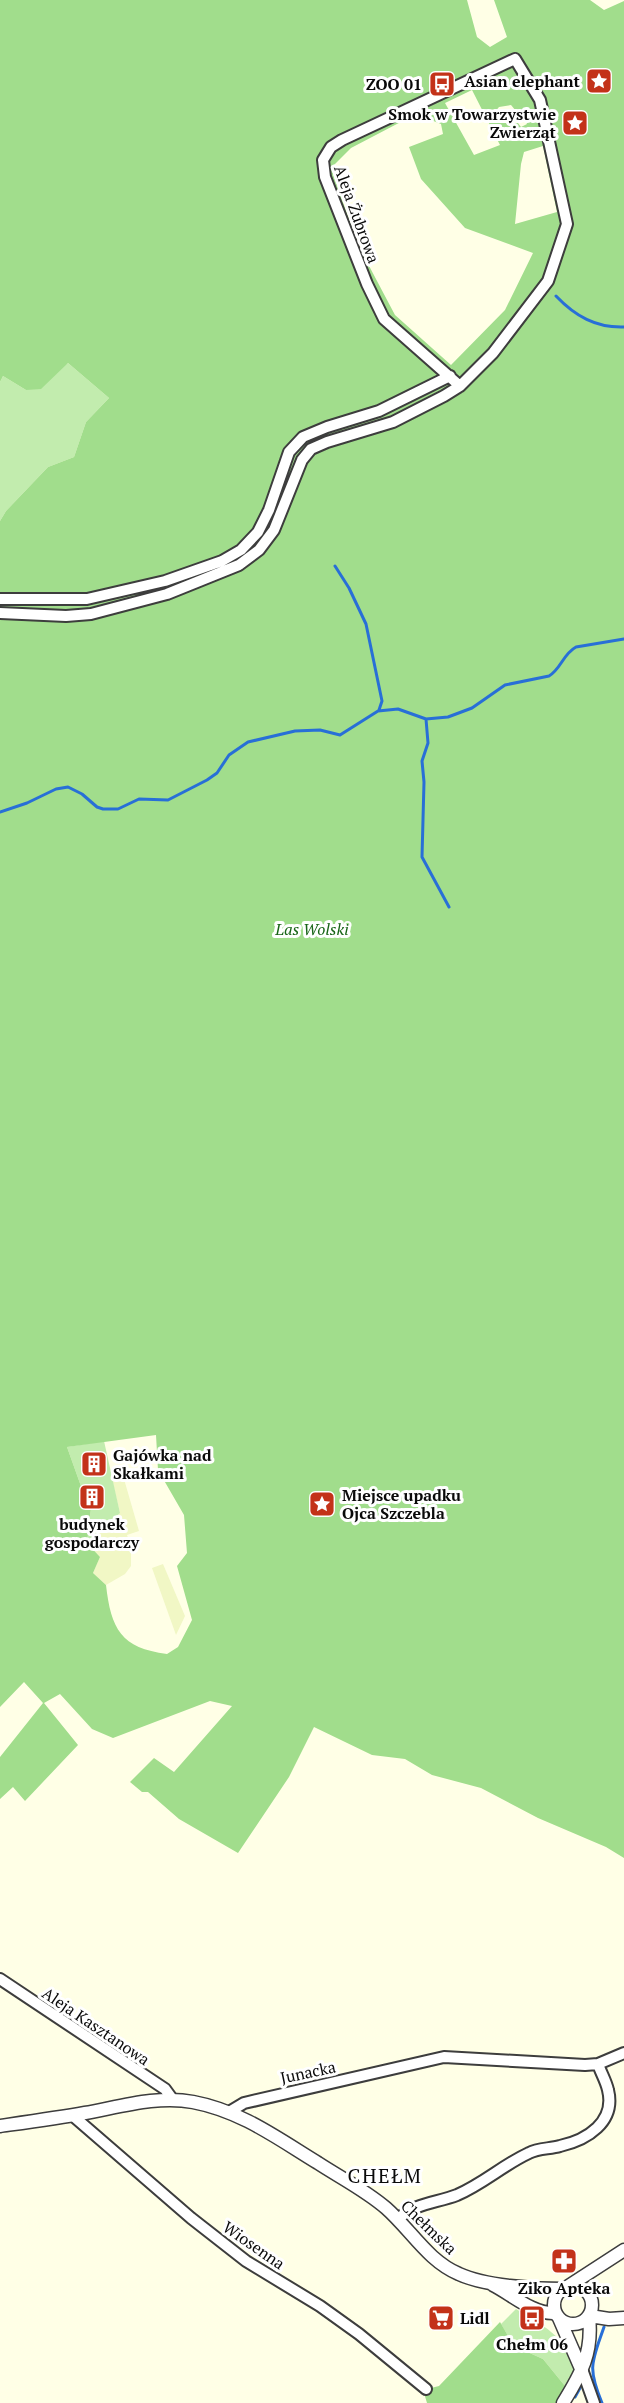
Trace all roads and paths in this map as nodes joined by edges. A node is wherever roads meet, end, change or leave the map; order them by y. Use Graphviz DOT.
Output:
graph roads {
  1 [pos="450,376"];
  2 [pos="460,386"];
  3 [pos="0,599"];
  4 [pos="0,613"];
  5 [pos="0,1978"];
  6 [pos="624,2053"];
  7 [pos="598,2064"];
  8 [pos="173,2100"];
  9 [pos="230,2112"];
  10 [pos="72,2115"];
  11 [pos="0,2126"];
  12 [pos="398,2219"];
  13 [pos="624,2250"];
  14 [pos="591,2270"];
  15 [pos="487,2281"];
  16 [pos="565,2288"];
  17 [pos="590,2308"];
  18 [pos="556,2315"];
  19 [pos="624,2317"];
  20 [pos="583,2372"];
  21 [pos="426,2389"];
  22 [pos="563,2403"];
  23 [pos="594,2403"];
  1 -- 2 [label="street, Aleja Żubrowa"];
  1 -- 2 [label="street, Aleja Żubrowa"];
  1 -- 3 [label="street"];
  2 -- 4 [label="street"];
  5 -- 8 [label="street, Aleja Kasztanowa"];
  6 -- 7 [label="street, Junacka"];
  7 -- 9 [label="street, Junacka"];
  7 -- 12 [label="street"];
  8 -- 9 [label="street"];
  8 -- 10 [label="street"];
  9 -- 12 [label="street, Chełmska"];
  10 -- 11 [label="street"];
  10 -- 21 [label="street, Wiosenna"];
  12 -- 15 [label="street, Chełmska"];
  13 -- 14 [label="street"];
  14 -- 16 [label="street"];
  14 -- 17 [label="street"];
  15 -- 16 [label="street, Chełmska"];
  15 -- 18 [label="street, Chełmska"];
  16 -- 17 [label="street"];
  16 -- 18 [label="street"];
  17 -- 18 [label="street"];
  17 -- 19 [label="street"];
  17 -- 20 [label="street"];
  18 -- 20 [label="street"];
  20 -- 22 [label="street"];
  20 -- 23 [label="street"];
}
